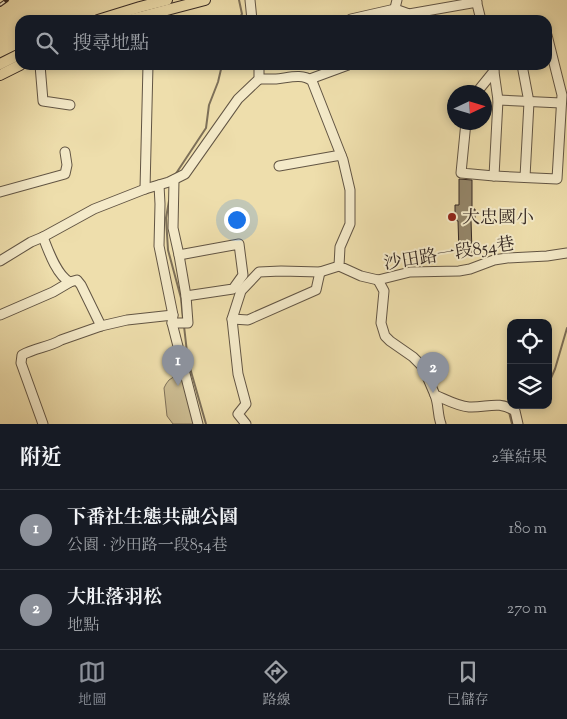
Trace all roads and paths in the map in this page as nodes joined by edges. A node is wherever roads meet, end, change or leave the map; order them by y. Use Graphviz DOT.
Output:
graph roads {
  1 [pos="166,0"];
  2 [pos="205,0"];
  3 [pos="250,0"];
  4 [pos="476,1"];
  5 [pos="396,4"];
  6 [pos="114,15"];
  7 [pos="155,15"];
  8 [pos="252,15"];
  9 [pos="363,15"];
  10 [pos="480,15"];
  11 [pos="552,55"];
  12 [pos="15,56"];
  13 [pos="0,64"];
  14 [pos="15,66"];
  15 [pos="40,70"];
  16 [pos="148,70"];
  17 [pos="259,70"];
  18 [pos="334,70"];
  19 [pos="493,70"];
  20 [pos="494,70"];
  21 [pos="523,70"];
  22 [pos="0,74"];
  23 [pos="259,79"];
  24 [pos="310,79"];
  25 [pos="482,85"];
  26 [pos="498,100"];
  27 [pos="529,102"];
  28 [pos="561,103"];
  29 [pos="70,105"];
  30 [pos="465,130"];
  31 [pos="65,152"];
  32 [pos="341,156"];
  33 [pos="279,166"];
  34 [pos="494,176"];
  35 [pos="525,177"];
  36 [pos="174,180"];
  37 [pos="159,185"];
  38 [pos="145,189"];
  39 [pos="0,192"];
  40 [pos="43,237"];
  41 [pos="567,253"];
  42 [pos="179,254"];
  43 [pos="1,258"];
  44 [pos="339,266"];
  45 [pos="320,272"];
  46 [pos="378,280"];
  47 [pos="70,282"];
  48 [pos="186,296"];
  49 [pos="0,315"];
  50 [pos="172,319"];
  51 [pos="232,320"];
  52 [pos="101,326"];
  53 [pos="435,395"];
  54 [pos="43,424"];
  55 [pos="198,424"];
  56 [pos="246,424"];
  57 [pos="441,424"];
  58 [pos="518,424"];
  1 -- 6 [label="main road"];
  2 -- 7 [label="main road"];
  3 -- 8 [label="street"];
  4 -- 5 [label="street"];
  4 -- 10 [label="street"];
  5 -- 9 [label="street"];
  11 -- 28 [label="street"];
  12 -- 13 [label="main road"];
  14 -- 22 [label="main road"];
  15 -- 29 [label="street"];
  16 -- 38 [label="street"];
  17 -- 23 [label="street"];
  18 -- 24 [label="street"];
  19 -- 25 [label="street"];
  20 -- 26 [label="street"];
  21 -- 27 [label="street"];
  23 -- 24 [label="street"];
  23 -- 36 [label="street"];
  24 -- 32 [label="street"];
  26 -- 27 [label="street"];
  26 -- 34 [label="street"];
  27 -- 28 [label="street"];
  27 -- 35 [label="street"];
  28 -- 35 [label="street"];
  30 -- 34 [label="street"];
  31 -- 39 [label="street"];
  32 -- 33 [label="street"];
  32 -- 44 [label="street"];
  34 -- 35 [label="street"];
  36 -- 37 [label="street"];
  36 -- 42 [label="street"];
  37 -- 38 [label="street"];
  37 -- 50 [label="street"];
  38 -- 40 [label="street"];
  40 -- 43 [label="street"];
  40 -- 47 [label="street"];
  41 -- 46 [label="street, 沙田路一段854巷"];
  42 -- 48 [label="street"];
  42 -- 48 [label="street"];
  44 -- 45 [label="street"];
  44 -- 46 [label="street, 沙田路一段854巷"];
  45 -- 51 [label="street"];
  45 -- 51 [label="street"];
  46 -- 53 [label="street"];
  47 -- 49 [label="street"];
  47 -- 52 [label="street"];
  48 -- 50 [label="street"];
  50 -- 52 [label="street"];
  50 -- 55 [label="street"];
  51 -- 56 [label="street"];
  52 -- 54 [label="street"];
  53 -- 57 [label="street"];
  53 -- 58 [label="street"];
}
